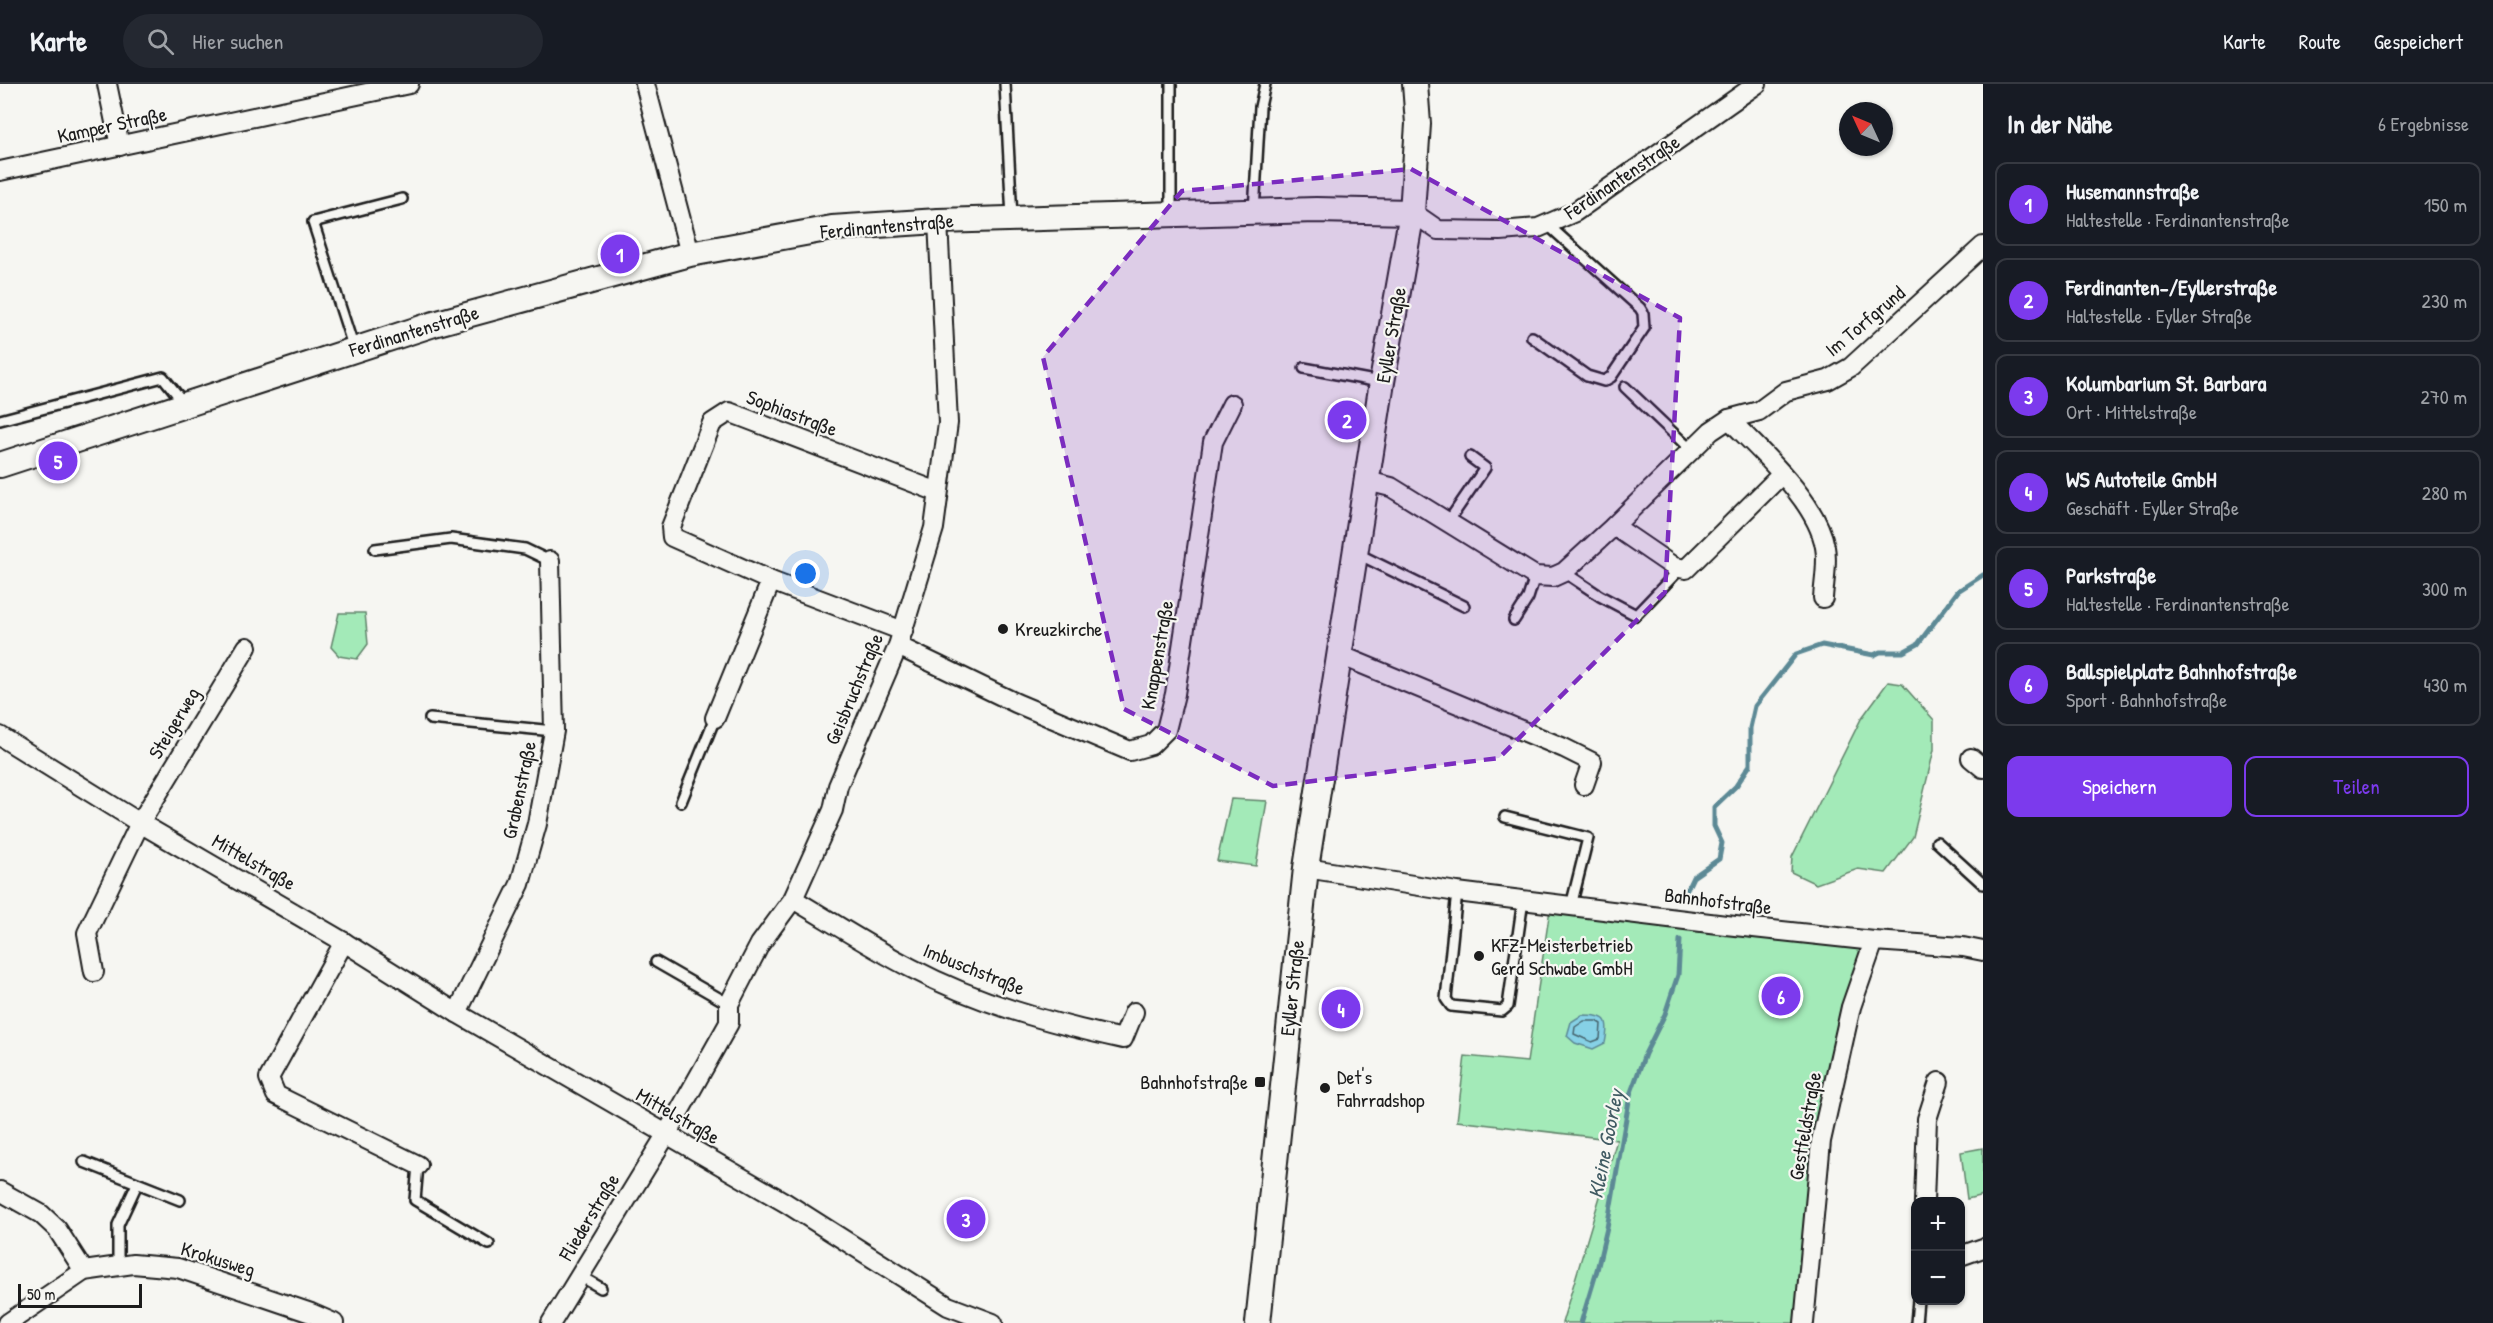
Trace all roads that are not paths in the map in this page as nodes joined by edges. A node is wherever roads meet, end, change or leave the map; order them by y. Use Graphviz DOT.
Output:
graph roads {
  1 [pos="108,84"];
  2 [pos="409,84"];
  3 [pos="645,84"];
  4 [pos="1005,84"];
  5 [pos="1171,84"];
  6 [pos="1265,84"];
  7 [pos="1415,84"];
  8 [pos="1757,84"];
  9 [pos="376,88"];
  10 [pos="120,146"];
  11 [pos="0,171"];
  12 [pos="402,199"];
  13 [pos="1254,212"];
  14 [pos="1412,212"];
  15 [pos="1171,213"];
  16 [pos="1012,218"];
  17 [pos="938,221"];
  18 [pos="1548,225"];
  19 [pos="1983,246"];
  20 [pos="690,254"];
  21 [pos="1532,337"];
  22 [pos="354,349"];
  23 [pos="1304,368"];
  24 [pos="1382,382"];
  25 [pos="1625,387"];
  26 [pos="184,403"];
  27 [pos="1232,404"];
  28 [pos="1729,419"];
  29 [pos="0,420"];
  30 [pos="1691,450"];
  31 [pos="1470,457"];
  32 [pos="0,465"];
  33 [pos="1782,474"];
  34 [pos="1367,481"];
  35 [pos="938,492"];
  36 [pos="1448,522"];
  37 [pos="1614,526"];
  38 [pos="375,549"];
  39 [pos="1356,553"];
  40 [pos="550,561"];
  41 [pos="1681,568"];
  42 [pos="1564,572"];
  43 [pos="1535,576"];
  44 [pos="771,581"];
  45 [pos="1823,598"];
  46 [pos="1464,606"];
  47 [pos="1514,620"];
  48 [pos="900,638"];
  49 [pos="247,647"];
  50 [pos="1340,656"];
  51 [pos="715,718"];
  52 [pos="430,719"];
  53 [pos="554,731"];
  54 [pos="0,736"];
  55 [pos="1584,785"];
  56 [pos="681,802"];
  57 [pos="1505,817"];
  58 [pos="140,823"];
  59 [pos="1937,842"];
  60 [pos="1306,868"];
  61 [pos="1983,884"];
  62 [pos="1457,892"];
  63 [pos="793,898"];
  64 [pos="1523,900"];
  65 [pos="1571,906"];
  66 [pos="1874,941"];
  67 [pos="344,942"];
  68 [pos="1983,951"];
  69 [pos="656,962"];
  70 [pos="94,972"];
  71 [pos="729,1004"];
  72 [pos="1134,1012"];
  73 [pos="457,1013"];
  74 [pos="1940,1082"];
  75 [pos="666,1135"];
  76 [pos="84,1162"];
  77 [pos="418,1165"];
  78 [pos="137,1184"];
  79 [pos="0,1191"];
  80 [pos="1923,1197"];
  81 [pos="180,1200"];
  82 [pos="489,1244"];
  83 [pos="1983,1248"];
  84 [pos="1965,1254"];
  85 [pos="118,1266"];
  86 [pos="84,1271"];
  87 [pos="580,1276"];
  88 [pos="602,1288"];
  89 [pos="1918,1305"];
  90 [pos="8,1323"];
  91 [pos="334,1323"];
  92 [pos="551,1323"];
  93 [pos="993,1323"];
  94 [pos="1258,1323"];
  95 [pos="1804,1323"];
  96 [pos="1916,1323"];
  1 -- 10 [label="street"];
  2 -- 9 [label="street, Kamper Straße"];
  3 -- 20 [label="street"];
  4 -- 16 [label="lane"];
  5 -- 15 [label="lane"];
  6 -- 13 [label="lane"];
  7 -- 14 [label="street, Eyller Straße"];
  8 -- 18 [label="street, Ferdinantenstraße"];
  9 -- 10 [label="street, Kamper Straße"];
  10 -- 11 [label="street, Kamper Straße"];
  12 -- 22 [label="lane"];
  13 -- 14 [label="street, Ferdinantenstraße"];
  13 -- 15 [label="street, Ferdinantenstraße"];
  14 -- 18 [label="street, Ferdinantenstraße"];
  14 -- 24 [label="street, Eyller Straße"];
  15 -- 16 [label="street, Ferdinantenstraße"];
  16 -- 17 [label="street, Ferdinantenstraße"];
  17 -- 20 [label="street, Ferdinantenstraße"];
  17 -- 35 [label="street, Geisbruchstraße"];
  18 -- 21 [label="lane"];
  19 -- 28 [label="street, Im Torfgrund"];
  20 -- 22 [label="street, Ferdinantenstraße"];
  22 -- 26 [label="street, Ferdinantenstraße"];
  23 -- 24 [label="lane"];
  24 -- 34 [label="street, Eyller Straße"];
  25 -- 30 [label="lane"];
  26 -- 29 [label="lane"];
  26 -- 32 [label="street, Ferdinantenstraße"];
  27 -- 48 [label="street, Knappenstraße"];
  28 -- 30 [label="street, Im Torfgrund"];
  28 -- 33 [label="street"];
  30 -- 37 [label="street, Im Torfgrund"];
  31 -- 36 [label="lane"];
  33 -- 41 [label="street"];
  33 -- 45 [label="street"];
  34 -- 36 [label="street"];
  34 -- 39 [label="street, Eyller Straße"];
  35 -- 44 [label="street, Sophiastraße"];
  35 -- 48 [label="street, Geisbruchstraße"];
  36 -- 43 [label="street"];
  37 -- 41 [label="street"];
  37 -- 42 [label="street, Im Torfgrund"];
  38 -- 40 [label="lane"];
  39 -- 46 [label="lane"];
  39 -- 50 [label="street, Eyller Straße"];
  40 -- 53 [label="street, Grabenstraße"];
  41 -- 42 [label="lane"];
  42 -- 43 [label="street"];
  43 -- 47 [label="lane"];
  44 -- 48 [label="street, Sophiastraße"];
  44 -- 51 [label="street"];
  48 -- 63 [label="street, Geisbruchstraße"];
  49 -- 58 [label="street, Steigerweg"];
  50 -- 55 [label="street"];
  50 -- 60 [label="street, Eyller Straße"];
  51 -- 56 [label="lane"];
  52 -- 53 [label="lane"];
  53 -- 73 [label="street, Grabenstraße"];
  54 -- 58 [label="street, Mittelstraße"];
  57 -- 65 [label="lane"];
  58 -- 67 [label="street, Mittelstraße"];
  58 -- 70 [label="street"];
  59 -- 61 [label="lane"];
  60 -- 62 [label="street, Bahnhofstraße"];
  60 -- 94 [label="street, Eyller Straße"];
  62 -- 64 [label="street, Bahnhofstraße"];
  62 -- 64 [label="lane"];
  63 -- 71 [label="street, Geisbruchstraße"];
  63 -- 72 [label="street, Imbuschstraße"];
  64 -- 65 [label="street, Bahnhofstraße"];
  65 -- 66 [label="street, Bahnhofstraße"];
  66 -- 68 [label="street, Bahnhofstraße"];
  66 -- 95 [label="street, Gestfeldstraße"];
  67 -- 73 [label="street, Mittelstraße"];
  67 -- 77 [label="street"];
  69 -- 71 [label="lane"];
  71 -- 75 [label="street, Geisbruchstraße"];
  73 -- 75 [label="street, Mittelstraße"];
  74 -- 80 [label="street"];
  75 -- 87 [label="street, Fliederstraße"];
  75 -- 93 [label="street, Mittelstraße"];
  76 -- 78 [label="lane"];
  77 -- 82 [label="lane"];
  78 -- 81 [label="lane"];
  78 -- 85 [label="lane"];
  79 -- 86 [label="street"];
  83 -- 84 [label="street"];
  85 -- 86 [label="street, Krokusweg"];
  85 -- 91 [label="street, Krokusweg"];
  86 -- 90 [label="street, Krokusweg"];
  87 -- 88 [label="lane"];
  87 -- 92 [label="street, Fliederstraße"];
  89 -- 96 [label="lane"];
}
